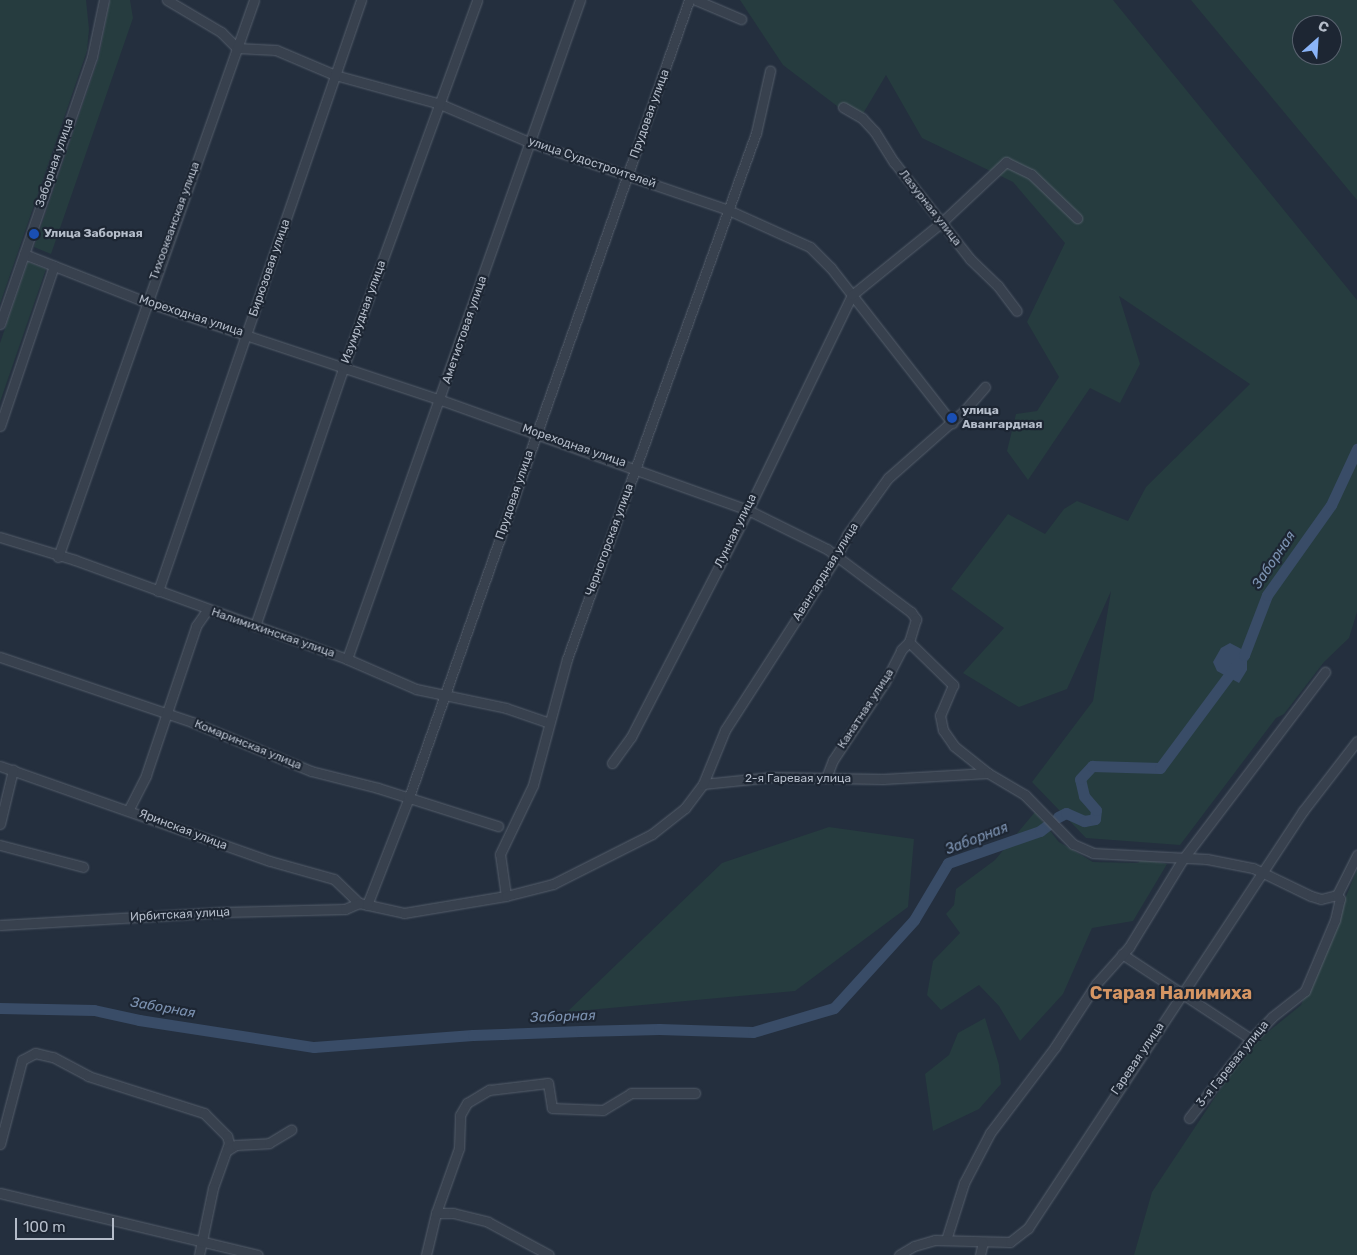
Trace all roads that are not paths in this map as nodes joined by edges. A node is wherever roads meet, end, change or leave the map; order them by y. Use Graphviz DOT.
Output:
graph roads {
  1 [pos="104,0"];
  2 [pos="167,0"];
  3 [pos="254,0"];
  4 [pos="361,0"];
  5 [pos="477,0"];
  6 [pos="580,0"];
  7 [pos="689,0"];
  8 [pos="696,0"];
  9 [pos="741,19"];
  10 [pos="237,48"];
  11 [pos="770,71"];
  12 [pos="336,74"];
  13 [pos="440,104"];
  14 [pos="843,107"];
  15 [pos="529,142"];
  16 [pos="628,177"];
  17 [pos="726,209"];
  18 [pos="1077,218"];
  19 [pos="942,222"];
  20 [pos="24,254"];
  21 [pos="54,266"];
  22 [pos="852,295"];
  23 [pos="146,302"];
  24 [pos="1017,311"];
  25 [pos="0,324"];
  26 [pos="247,335"];
  27 [pos="344,366"];
  28 [pos="985,387"];
  29 [pos="442,400"];
  30 [pos="952,423"];
  31 [pos="0,426"];
  32 [pos="536,434"];
  33 [pos="634,467"];
  34 [pos="748,510"];
  35 [pos="0,537"];
  36 [pos="58,557"];
  37 [pos="836,558"];
  38 [pos="158,591"];
  39 [pos="207,610"];
  40 [pos="255,626"];
  41 [pos="909,642"];
  42 [pos="0,657"];
  43 [pos="348,659"];
  44 [pos="1325,672"];
  45 [pos="445,697"];
  46 [pos="166,715"];
  47 [pos="548,722"];
  48 [pos="1357,741"];
  49 [pos="612,763"];
  50 [pos="0,766"];
  51 [pos="13,770"];
  52 [pos="988,773"];
  53 [pos="826,778"];
  54 [pos="703,784"];
  55 [pos="409,797"];
  56 [pos="129,809"];
  57 [pos="0,824"];
  58 [pos="498,826"];
  59 [pos="0,845"];
  60 [pos="1357,855"];
  61 [pos="1186,856"];
  62 [pos="83,867"];
  63 [pos="1262,873"];
  64 [pos="1337,894"];
  65 [pos="506,896"];
  66 [pos="363,904"];
  67 [pos="0,925"];
  68 [pos="1122,954"];
  69 [pos="1181,995"];
  70 [pos="1251,1039"];
  71 [pos="695,1093"];
  72 [pos="1189,1118"];
  73 [pos="291,1130"];
  74 [pos="1,1137"];
  75 [pos="228,1150"];
  76 [pos="0,1193"];
  77 [pos="436,1214"];
  78 [pos="946,1240"];
  79 [pos="202,1241"];
  80 [pos="983,1242"];
  81 [pos="199,1255"];
  82 [pos="258,1255"];
  83 [pos="426,1255"];
  84 [pos="549,1255"];
  85 [pos="898,1255"];
  86 [pos="980,1255"];
  1 -- 20 [label="street, Заборная улица"];
  2 -- 10 [label="street"];
  3 -- 10 [label="street, Тихоокеанская улица"];
  4 -- 12 [label="street, Бирюзовая улица"];
  5 -- 13 [label="street, Изумрудная улица"];
  6 -- 15 [label="street, Аметистовая улица"];
  7 -- 16 [label="street, Прудовая улица"];
  8 -- 9 [label="street"];
  10 -- 12 [label="street, улица Судостроителей"];
  10 -- 23 [label="street, Тихоокеанская улица"];
  11 -- 17 [label="street, Черногорская улица"];
  12 -- 13 [label="street, улица Судостроителей"];
  12 -- 26 [label="street, Бирюзовая улица"];
  13 -- 15 [label="street, улица Судостроителей"];
  13 -- 27 [label="street, Изумрудная улица"];
  14 -- 19 [label="street, Лазурная улица"];
  15 -- 16 [label="street, улица Судостроителей"];
  15 -- 29 [label="street, Аметистовая улица"];
  16 -- 17 [label="street, улица Судостроителей"];
  16 -- 32 [label="street, Прудовая улица"];
  17 -- 22 [label="street, улица Судостроителей"];
  17 -- 33 [label="street, Черногорская улица"];
  18 -- 19 [label="street"];
  19 -- 22 [label="street"];
  19 -- 24 [label="street, Лазурная улица"];
  20 -- 21 [label="street, Мореходная улица"];
  20 -- 25 [label="street, Заборная улица"];
  21 -- 23 [label="street, Мореходная улица"];
  21 -- 31 [label="street"];
  22 -- 30 [label="street, улица Судостроителей"];
  22 -- 34 [label="street, Лунная улица"];
  23 -- 26 [label="street, Мореходная улица"];
  23 -- 36 [label="street, Тихоокеанская улица"];
  26 -- 27 [label="street, Мореходная улица"];
  26 -- 38 [label="street, Бирюзовая улица"];
  27 -- 29 [label="street, Мореходная улица"];
  27 -- 40 [label="street, Изумрудная улица"];
  28 -- 30 [label="street, Авангардная улица"];
  29 -- 32 [label="street, Мореходная улица"];
  29 -- 43 [label="street, Аметистовая улица"];
  30 -- 37 [label="street, Авангардная улица"];
  32 -- 33 [label="street, Мореходная улица"];
  32 -- 45 [label="street, Прудовая улица"];
  33 -- 34 [label="street, Мореходная улица"];
  33 -- 47 [label="street, Черногорская улица"];
  34 -- 37 [label="street, Мореходная улица"];
  34 -- 49 [label="street, Лунная улица"];
  35 -- 36 [label="street, Налимихинская улица"];
  36 -- 38 [label="street, Налимихинская улица"];
  37 -- 41 [label="street, Мореходная улица"];
  37 -- 54 [label="street, Авангардная улица"];
  38 -- 39 [label="street, Налимихинская улица"];
  39 -- 40 [label="street, Налимихинская улица"];
  39 -- 46 [label="street"];
  40 -- 43 [label="street, Налимихинская улица"];
  41 -- 52 [label="street"];
  41 -- 53 [label="street, Канатная улица"];
  42 -- 46 [label="street, Комаринская улица"];
  43 -- 45 [label="street, Налимихинская улица"];
  44 -- 61 [label="street"];
  45 -- 47 [label="street, Налимихинская улица"];
  45 -- 55 [label="street, Прудовая улица"];
  46 -- 55 [label="street, Комаринская улица"];
  46 -- 56 [label="street"];
  47 -- 65 [label="street, Черногорская улица"];
  48 -- 63 [label="street, Гаревая улица"];
  50 -- 51 [label="street, Яринская улица"];
  51 -- 56 [label="street, Яринская улица"];
  51 -- 57 [label="street"];
  52 -- 53 [label="street, 2-я Гаревая улица"];
  52 -- 61 [label="street"];
  53 -- 54 [label="street, 2-я Гаревая улица"];
  54 -- 65 [label="street"];
  55 -- 58 [label="street, Комаринская улица"];
  55 -- 66 [label="street, Прудовая улица"];
  56 -- 66 [label="street, Яринская улица"];
  59 -- 62 [label="street"];
  60 -- 64 [label="street, 3-я Гаревая улица"];
  61 -- 63 [label="street"];
  61 -- 68 [label="street"];
  63 -- 64 [label="street"];
  63 -- 69 [label="street, Гаревая улица"];
  64 -- 70 [label="street, 3-я Гаревая улица"];
  65 -- 66 [label="street"];
  66 -- 67 [label="street, Ирбитская улица"];
  68 -- 69 [label="street"];
  68 -- 78 [label="street"];
  69 -- 70 [label="street"];
  69 -- 80 [label="street, Гаревая улица"];
  70 -- 72 [label="street, 3-я Гаревая улица"];
  71 -- 77 [label="street"];
  73 -- 75 [label="street"];
  74 -- 75 [label="street"];
  75 -- 79 [label="street"];
  76 -- 79 [label="street"];
  77 -- 83 [label="street"];
  77 -- 84 [label="street"];
  78 -- 80 [label="street, Гаревая улица"];
  78 -- 85 [label="street, Гаревая улица"];
  79 -- 81 [label="street"];
  79 -- 82 [label="street"];
  80 -- 86 [label="street"];
}
